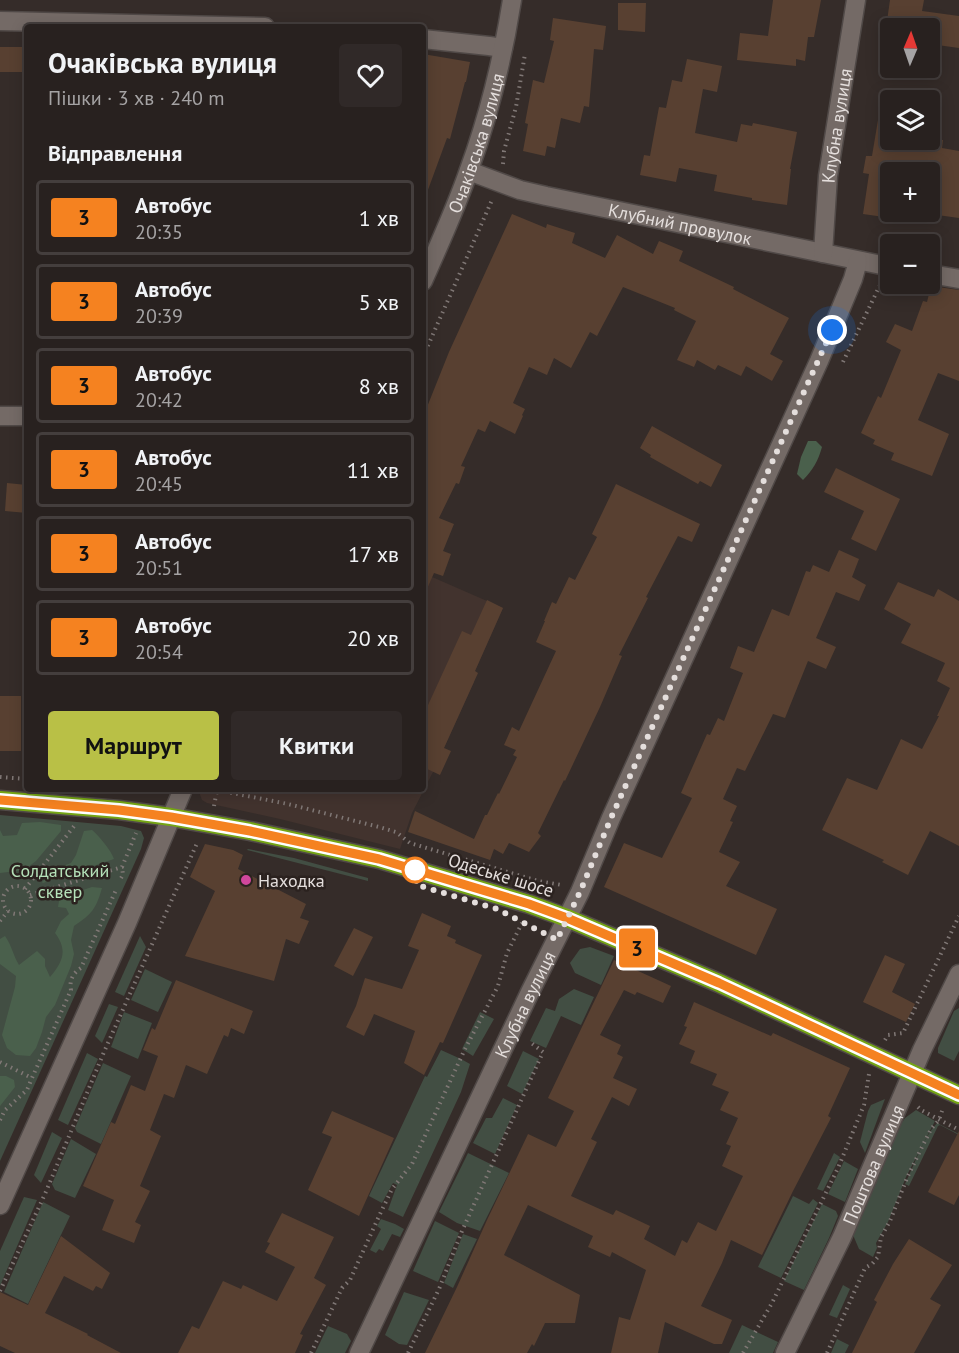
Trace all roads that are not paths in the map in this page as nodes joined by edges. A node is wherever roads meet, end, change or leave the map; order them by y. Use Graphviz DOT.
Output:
graph roads {
  1 [pos="512,0"];
  2 [pos="856,0"];
  3 [pos="0,21"];
  4 [pos="132,24"];
  5 [pos="426,39"];
  6 [pos="503,48"];
  7 [pos="469,171"];
  8 [pos="823,253"];
  9 [pos="858,261"];
  10 [pos="880,265"];
  11 [pos="426,274"];
  12 [pos="940,276"];
  13 [pos="959,279"];
  14 [pos="0,416"];
  15 [pos="24,416"];
  16 [pos="182,792"];
  17 [pos="0,800"];
  18 [pos="171,817"];
  19 [pos="567,918"];
  20 [pos="959,974"];
  21 [pos="912,1072"];
  22 [pos="955,1093"];
  23 [pos="0,1205"];
  24 [pos="359,1353"];
  25 [pos="785,1353"];
  1 -- 6 [label="street, Очаківська вулиця"];
  2 -- 8 [label="street, Клубна вулиця"];
  3 -- 4 [label="street"];
  5 -- 6 [label="street"];
  6 -- 7 [label="street, Очаківська вулиця"];
  7 -- 8 [label="street, Клубний провулок"];
  7 -- 11 [label="street, Очаківська вулиця"];
  8 -- 9 [label="street, Клубний провулок"];
  9 -- 10 [label="street, Клубний провулок"];
  9 -- 19 [label="street, Клубна вулиця"];
  12 -- 13 [label="street"];
  14 -- 15 [label="street"];
  16 -- 18 [label="street"];
  17 -- 18 [label="highway, Одеське шосе"];
  18 -- 19 [label="highway, Одеське шосе"];
  18 -- 23 [label="street"];
  19 -- 21 [label="highway, Одеське шосе"];
  19 -- 24 [label="street, Клубна вулиця"];
  20 -- 21 [label="street, Поштова вулиця"];
  21 -- 22 [label="highway, Одеське шосе"];
  21 -- 25 [label="street, Поштова вулиця"];
}
